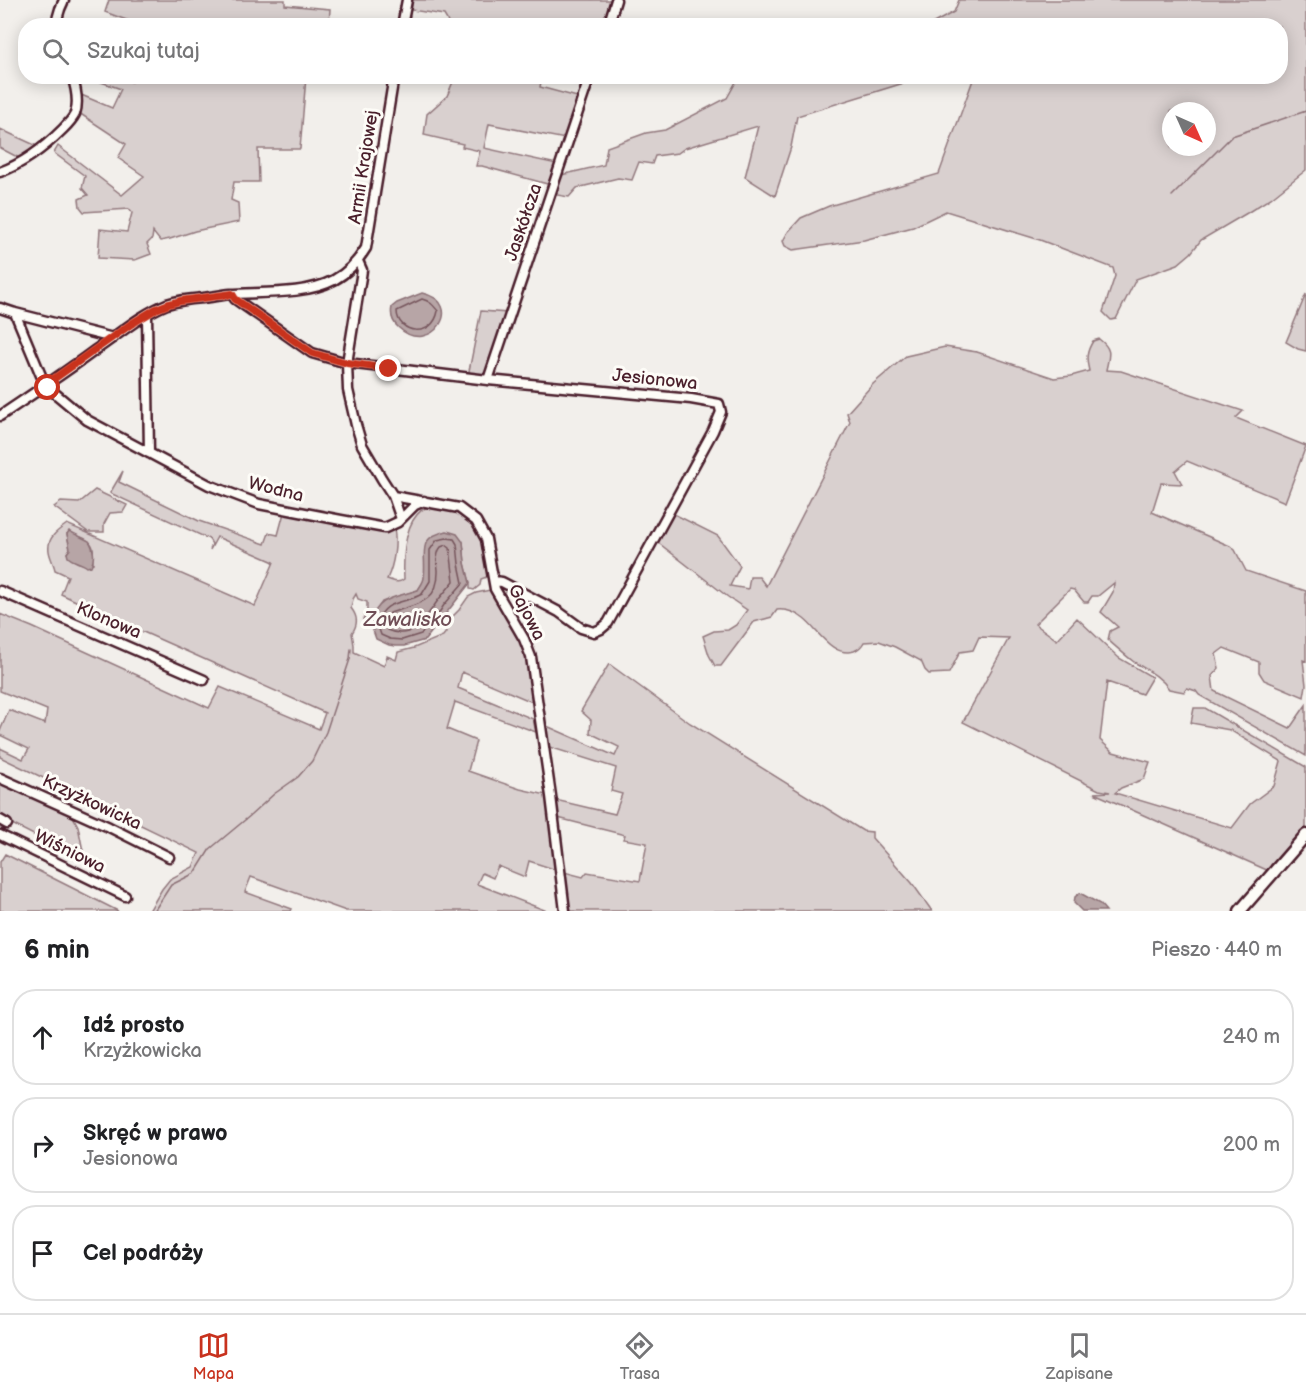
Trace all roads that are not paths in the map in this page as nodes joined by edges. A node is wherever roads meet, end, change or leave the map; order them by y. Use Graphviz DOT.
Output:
graph roads {
  1 [pos="64,0"];
  2 [pos="406,0"];
  3 [pos="616,0"];
  4 [pos="57,18"];
  5 [pos="403,18"];
  6 [pos="610,18"];
  7 [pos="74,84"];
  8 [pos="393,84"];
  9 [pos="587,84"];
  10 [pos="0,172"];
  11 [pos="358,261"];
  12 [pos="232,294"];
  13 [pos="0,308"];
  14 [pos="15,313"];
  15 [pos="147,315"];
  16 [pos="113,338"];
  17 [pos="347,363"];
  18 [pos="488,379"];
  19 [pos="45,385"];
  20 [pos="0,416"];
  21 [pos="149,453"];
  22 [pos="393,496"];
  23 [pos="424,501"];
  24 [pos="401,519"];
  25 [pos="494,581"];
  26 [pos="0,591"];
  27 [pos="204,680"];
  28 [pos="0,778"];
  29 [pos="0,835"];
  30 [pos="1306,835"];
  31 [pos="169,857"];
  32 [pos="125,896"];
  33 [pos="564,911"];
  34 [pos="1240,911"];
  1 -- 4 [label="street"];
  2 -- 5 [label="street"];
  3 -- 6 [label="street"];
  7 -- 10 [label="street"];
  8 -- 11 [label="street, Armii Krajowej"];
  9 -- 18 [label="street, Jaskółcza"];
  11 -- 12 [label="street"];
  11 -- 17 [label="street"];
  12 -- 15 [label="street"];
  12 -- 17 [label="street, Jesionowa"];
  13 -- 14 [label="street"];
  14 -- 16 [label="street"];
  14 -- 19 [label="street"];
  15 -- 16 [label="street"];
  15 -- 21 [label="street"];
  16 -- 19 [label="street"];
  17 -- 18 [label="street, Jesionowa"];
  17 -- 22 [label="street"];
  18 -- 25 [label="street, Jesionowa"];
  19 -- 20 [label="street"];
  19 -- 21 [label="street, Wodna"];
  21 -- 24 [label="street, Wodna"];
  22 -- 23 [label="street, Gajowa"];
  22 -- 24 [label="street"];
  23 -- 24 [label="street, Wodna"];
  23 -- 25 [label="street, Gajowa"];
  25 -- 33 [label="street, Gajowa"];
  26 -- 27 [label="street, Klonowa"];
  28 -- 31 [label="street, Krzyżkowicka"];
  29 -- 32 [label="street, Wiśniowa"];
  30 -- 34 [label="main road"];
}
